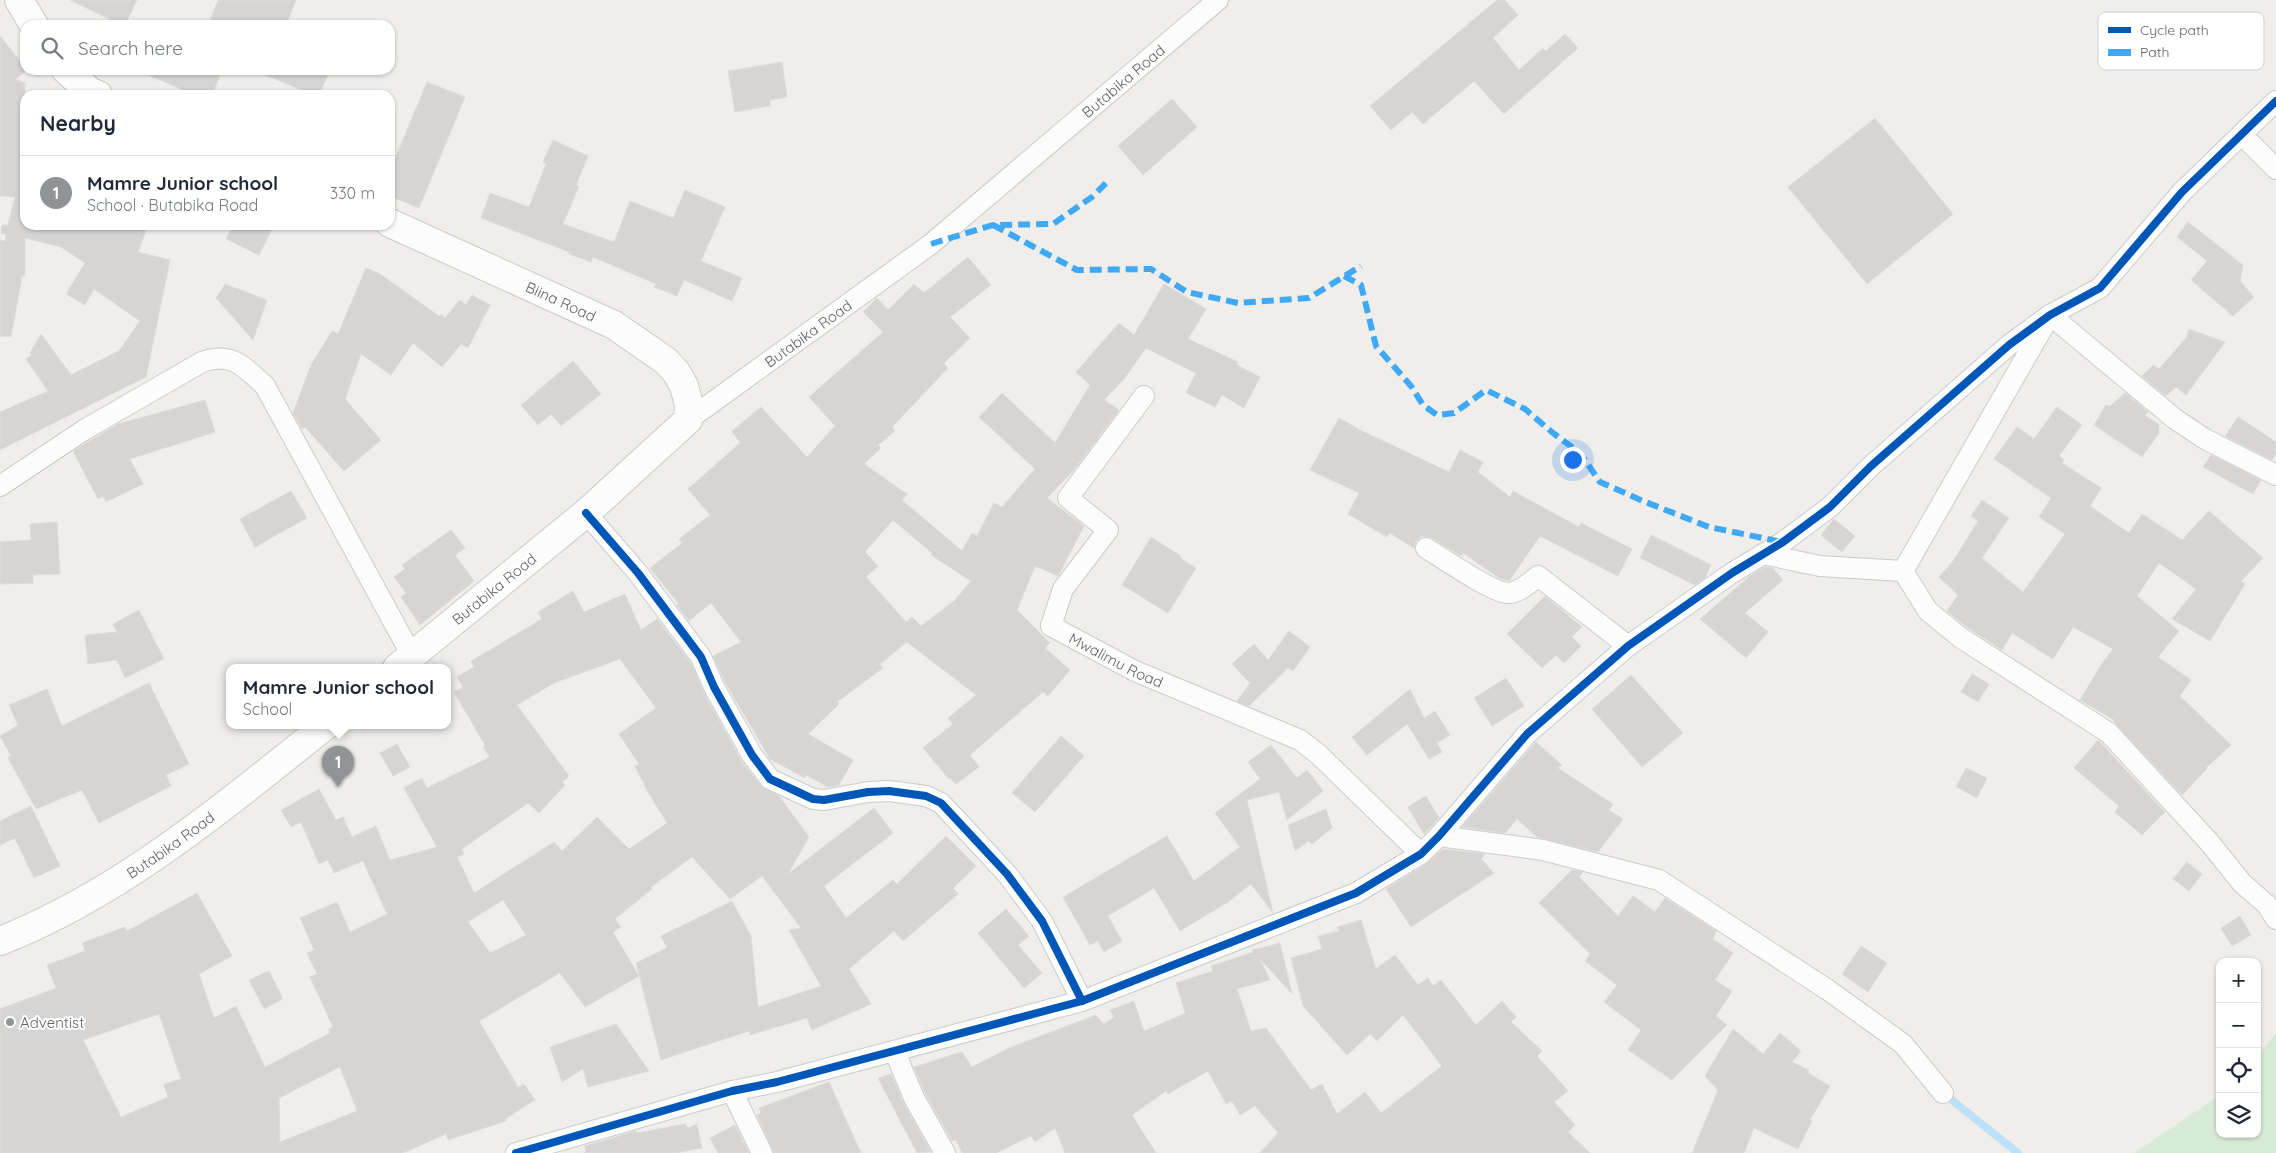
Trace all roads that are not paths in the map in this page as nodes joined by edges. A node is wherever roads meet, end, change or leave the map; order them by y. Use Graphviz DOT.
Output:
graph roads {
  1 [pos="19,0"];
  2 [pos="1218,0"];
  3 [pos="31,20"];
  4 [pos="71,75"];
  5 [pos="88,90"];
  6 [pos="2276,101"];
  7 [pos="2242,135"];
  8 [pos="2276,169"];
  9 [pos="395,225"];
  10 [pos="2050,315"];
  11 [pos="1144,396"];
  12 [pos="688,420"];
  13 [pos="2276,475"];
  14 [pos="0,486"];
  15 [pos="586,513"];
  16 [pos="1426,548"];
  17 [pos="1763,554"];
  18 [pos="1903,571"];
  19 [pos="1628,646"];
  20 [pos="405,662"];
  21 [pos="321,729"];
  22 [pos="1439,836"];
  23 [pos="1421,854"];
  24 [pos="2276,919"];
  25 [pos="0,941"];
  26 [pos="1082,1001"];
  27 [pos="895,1052"];
  28 [pos="732,1091"];
  29 [pos="1943,1093"];
  30 [pos="516,1153"];
  31 [pos="762,1153"];
  32 [pos="945,1153"];
  1 -- 3 [label="main road"];
  2 -- 12 [label="street, Butabika Road"];
  4 -- 5 [label="main road"];
  6 -- 7 [label="street"];
  7 -- 8 [label="street"];
  7 -- 10 [label="street"];
  9 -- 12 [label="main road, Biina Road"];
  10 -- 13 [label="street"];
  10 -- 17 [label="street"];
  10 -- 18 [label="street"];
  11 -- 23 [label="street, Mwalimu Road"];
  12 -- 15 [label="main road, Butabika Road"];
  14 -- 20 [label="street"];
  15 -- 20 [label="main road, Butabika Road"];
  15 -- 26 [label="street"];
  16 -- 19 [label="street"];
  17 -- 18 [label="street"];
  17 -- 19 [label="street"];
  18 -- 24 [label="street"];
  19 -- 22 [label="street"];
  21 -- 25 [label="main road, Butabika Road"];
  22 -- 23 [label="street"];
  22 -- 29 [label="street"];
  23 -- 26 [label="street"];
  26 -- 27 [label="street"];
  27 -- 28 [label="street"];
  27 -- 32 [label="street"];
  28 -- 30 [label="street"];
  28 -- 31 [label="street"];
}
